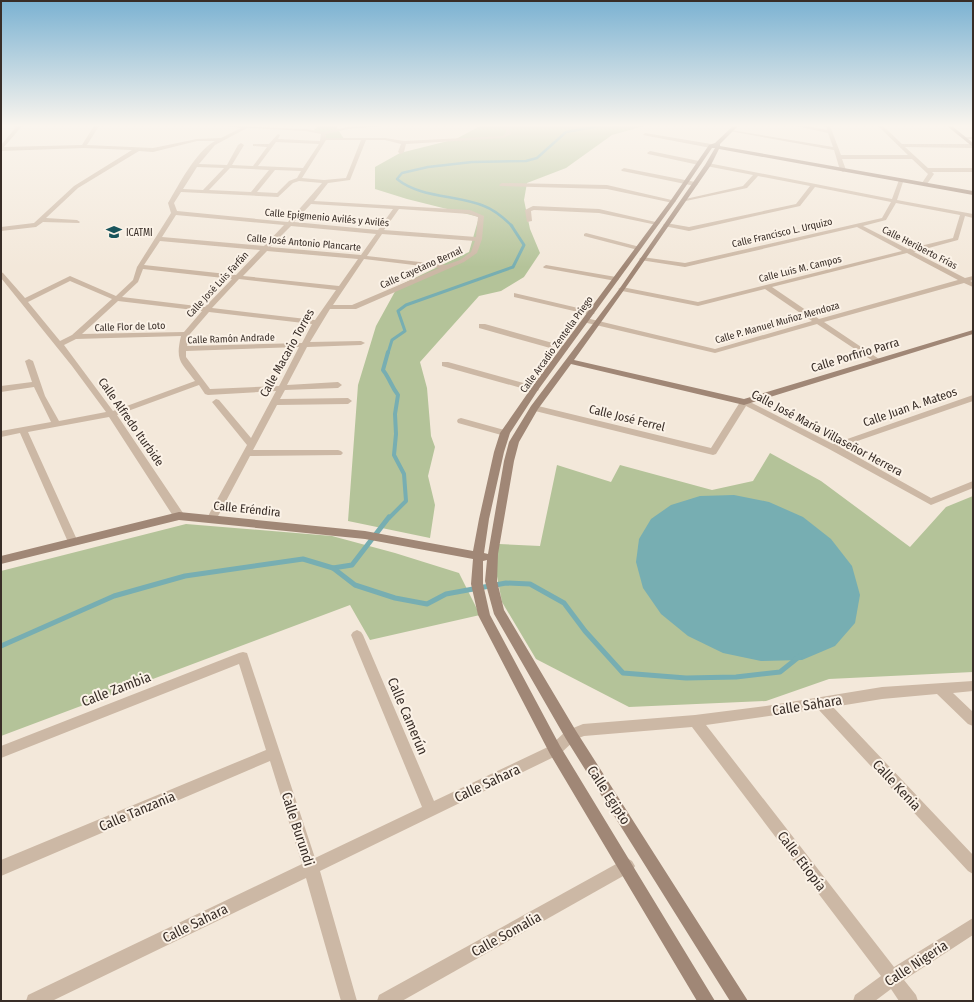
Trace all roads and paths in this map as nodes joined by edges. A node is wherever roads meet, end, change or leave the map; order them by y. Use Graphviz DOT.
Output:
graph roads {
  1 [pos="99,173"];
  2 [pos="190,173"];
  3 [pos="223,173"];
  4 [pos="270,173"];
  5 [pos="302,173"];
  6 [pos="351,173"];
  7 [pos="637,173"];
  8 [pos="692,173"];
  9 [pos="703,173"];
  10 [pos="744,173"];
  11 [pos="859,173"];
  12 [pos="929,173"];
  13 [pos="756,175"];
  14 [pos="299,179"];
  15 [pos="902,180"];
  16 [pos="326,182"];
  17 [pos="685,183"];
  18 [pos="925,183"];
  19 [pos="695,184"];
  20 [pos="502,185"];
  21 [pos="814,185"];
  22 [pos="178,190"];
  23 [pos="205,191"];
  24 [pos="973,192"];
  25 [pos="252,194"];
  26 [pos="673,201"];
  27 [pos="683,201"];
  28 [pos="894,201"];
  29 [pos="310,202"];
  30 [pos="397,208"];
  31 [pos="174,213"];
  32 [pos="963,214"];
  33 [pos="973,216"];
  34 [pos="43,220"];
  35 [pos="529,221"];
  36 [pos="77,222"];
  37 [pos="656,223"];
  38 [pos="289,224"];
  39 [pos="666,225"];
  40 [pos="857,225"];
  41 [pos="1,229"];
  42 [pos="380,232"];
  43 [pos="586,235"];
  44 [pos="158,239"];
  45 [pos="479,239"];
  46 [pos="265,248"];
  47 [pos="638,248"];
  48 [pos="907,252"];
  49 [pos="362,257"];
  50 [pos="642,259"];
  51 [pos="140,267"];
  52 [pos="447,267"];
  53 [pos="546,267"];
  54 [pos="1,274"];
  55 [pos="238,276"];
  56 [pos="973,278"];
  57 [pos="616,279"];
  58 [pos="963,280"];
  59 [pos="973,285"];
  60 [pos="767,287"];
  61 [pos="341,288"];
  62 [pos="622,289"];
  63 [pos="517,295"];
  64 [pos="117,299"];
  65 [pos="23,302"];
  66 [pos="327,307"];
  67 [pos="208,308"];
  68 [pos="588,316"];
  69 [pos="818,321"];
  70 [pos="317,322"];
  71 [pos="598,322"];
  72 [pos="482,326"];
  73 [pos="973,332"];
  74 [pos="186,334"];
  75 [pos="75,337"];
  76 [pos="361,343"];
  77 [pos="59,344"];
  78 [pos="304,346"];
  79 [pos="564,349"];
  80 [pos="182,350"];
  81 [pos="30,361"];
  82 [pos="569,361"];
  83 [pos="876,361"];
  84 [pos="445,364"];
  85 [pos="200,382"];
  86 [pos="37,384"];
  87 [pos="338,384"];
  88 [pos="282,387"];
  89 [pos="1,389"];
  90 [pos="535,389"];
  91 [pos="973,398"];
  92 [pos="348,401"];
  93 [pos="216,402"];
  94 [pos="274,402"];
  95 [pos="744,402"];
  96 [pos="534,408"];
  97 [pos="112,414"];
  98 [pos="461,421"];
  99 [pos="56,424"];
  100 [pos="23,430"];
  101 [pos="505,433"];
  102 [pos="1,434"];
  103 [pos="832,447"];
  104 [pos="249,448"];
  105 [pos="338,453"];
  106 [pos="973,484"];
  107 [pos="179,516"];
  108 [pos="212,518"];
  109 [pos="73,542"];
  110 [pos="478,556"];
  111 [pos="493,558"];
  112 [pos="1,560"];
  113 [pos="491,581"];
  114 [pos="477,584"];
  115 [pos="491,613"];
  116 [pos="357,636"];
  117 [pos="243,657"];
  118 [pos="973,686"];
  119 [pos="939,688"];
  120 [pos="821,703"];
  121 [pos="973,720"];
  122 [pos="695,721"];
  123 [pos="571,735"];
  124 [pos="555,750"];
  125 [pos="1,752"];
  126 [pos="274,753"];
  127 [pos="430,810"];
  128 [pos="626,866"];
  129 [pos="973,866"];
  130 [pos="311,867"];
  131 [pos="1,868"];
  132 [pos="973,926"];
  133 [pos="892,978"];
  134 [pos="34,1001"];
  135 [pos="349,1001"];
  136 [pos="385,1001"];
  137 [pos="707,1001"];
  138 [pos="740,1001"];
  139 [pos="861,1001"];
  140 [pos="910,1001"];
  1 -- 34 [label="street"];
  2 -- 22 [label="street"];
  3 -- 23 [label="street"];
  4 -- 25 [label="street"];
  5 -- 14 [label="street"];
  6 -- 16 [label="street"];
  7 -- 17 [label="street"];
  8 -- 17 [label="street, Calle Arcadio Zentella Priego"];
  9 -- 19 [label="street, Calle Arcadio Zentella Priego"];
  10 -- 13 [label="street"];
  11 -- 15 [label="street"];
  12 -- 18 [label="street"];
  13 -- 21 [label="street"];
  13 -- 27 [label="street"];
  14 -- 16 [label="street"];
  14 -- 25 [label="street"];
  15 -- 18 [label="street"];
  15 -- 28 [label="street, Calle Francisco L. Urquizo"];
  16 -- 29 [label="street, Calle José Luis Farfán"];
  17 -- 19 [label="street"];
  17 -- 26 [label="street, Calle Arcadio Zentella Priego"];
  18 -- 24 [label="street"];
  19 -- 27 [label="street, Calle Arcadio Zentella Priego"];
  20 -- 26 [label="street"];
  21 -- 28 [label="street"];
  21 -- 39 [label="street"];
  22 -- 23 [label="street"];
  22 -- 31 [label="street"];
  23 -- 25 [label="street"];
  26 -- 37 [label="street, Calle Arcadio Zentella Priego"];
  27 -- 39 [label="street, Calle Arcadio Zentella Priego"];
  28 -- 32 [label="street"];
  28 -- 40 [label="street, Calle Francisco L. Urquizo"];
  29 -- 30 [label="street"];
  29 -- 38 [label="street, Calle José Luis Farfán"];
  30 -- 42 [label="street, Calle Macario Torres"];
  30 -- 45 [label="street, Calle Cayetano Bernal"];
  31 -- 38 [label="street, Calle Epigmenio Avilés y Avilés"];
  31 -- 44 [label="street"];
  32 -- 33 [label="street"];
  32 -- 48 [label="street, Calle Luis M. Campos"];
  34 -- 36 [label="street"];
  34 -- 41 [label="street"];
  35 -- 37 [label="street"];
  37 -- 47 [label="street, Calle Arcadio Zentella Priego"];
  38 -- 42 [label="street, Calle Epigmenio Avilés y Avilés"];
  38 -- 46 [label="street, Calle José Luis Farfán"];
  39 -- 50 [label="street, Calle Arcadio Zentella Priego"];
  40 -- 48 [label="street, Calle Heriberto Frías"];
  40 -- 50 [label="street, Calle Francisco L. Urquizo"];
  42 -- 45 [label="street, Calle Epigmenio Avilés y Avilés"];
  42 -- 49 [label="street, Calle Macario Torres"];
  43 -- 47 [label="street"];
  44 -- 46 [label="street, Calle José Antonio Plancarte"];
  44 -- 51 [label="street"];
  45 -- 52 [label="street, Calle Cayetano Bernal"];
  46 -- 49 [label="street, Calle José Antonio Plancarte"];
  46 -- 55 [label="street, Calle José Luis Farfán"];
  47 -- 57 [label="street, Calle Arcadio Zentella Priego"];
  48 -- 58 [label="street, Calle Heriberto Frías"];
  48 -- 60 [label="street, Calle Luis M. Campos"];
  49 -- 52 [label="street, Calle José Antonio Plancarte"];
  49 -- 61 [label="street, Calle Macario Torres"];
  50 -- 62 [label="street, Calle Arcadio Zentella Priego"];
  51 -- 55 [label="street"];
  51 -- 64 [label="street"];
  52 -- 66 [label="street, Calle Cayetano Bernal"];
  53 -- 57 [label="street"];
  54 -- 65 [label="street, Calle Alfredo Iturbide"];
  55 -- 61 [label="street"];
  55 -- 67 [label="street, Calle José Luis Farfán"];
  56 -- 58 [label="street, Calle P. Manuel Muñoz Mendoza"];
  57 -- 68 [label="street, Calle Arcadio Zentella Priego"];
  58 -- 59 [label="street, Calle Heriberto Frías"];
  58 -- 69 [label="street, Calle P. Manuel Muñoz Mendoza"];
  60 -- 62 [label="street, Calle Luis M. Campos"];
  60 -- 69 [label="street"];
  61 -- 66 [label="street, Calle Macario Torres"];
  62 -- 71 [label="street, Calle Arcadio Zentella Priego"];
  63 -- 68 [label="street, Calle P. Manuel Muñoz Mendoza"];
  64 -- 65 [label="street"];
  64 -- 67 [label="street"];
  64 -- 75 [label="street"];
  65 -- 77 [label="street, Calle Alfredo Iturbide"];
  66 -- 70 [label="street, Calle Macario Torres"];
  67 -- 70 [label="street"];
  67 -- 74 [label="street, Calle José Luis Farfán"];
  68 -- 71 [label="street, Calle P. Manuel Muñoz Mendoza"];
  68 -- 79 [label="street, Calle Arcadio Zentella Priego"];
  69 -- 71 [label="street, Calle P. Manuel Muñoz Mendoza"];
  69 -- 83 [label="street"];
  70 -- 78 [label="street, Calle Macario Torres"];
  71 -- 82 [label="street, Calle Arcadio Zentella Priego"];
  72 -- 79 [label="street"];
  73 -- 83 [label="street, Calle Porfirio Parra"];
  74 -- 75 [label="street, Calle Flor de Loto"];
  74 -- 80 [label="street, Calle José Luis Farfán"];
  75 -- 77 [label="street"];
  76 -- 78 [label="street, Calle Ramón Andrade"];
  77 -- 97 [label="street, Calle Alfredo Iturbide"];
  78 -- 80 [label="street, Calle Ramón Andrade"];
  78 -- 88 [label="street, Calle Macario Torres"];
  79 -- 90 [label="street, Calle Arcadio Zentella Priego"];
  80 -- 85 [label="street"];
  81 -- 86 [label="street"];
  82 -- 95 [label="street, Calle José María Villaseñor Herrera"];
  82 -- 96 [label="street, Calle Arcadio Zentella Priego"];
  83 -- 95 [label="street, Calle Porfirio Parra"];
  84 -- 90 [label="street"];
  85 -- 88 [label="street"];
  85 -- 97 [label="street"];
  86 -- 89 [label="street"];
  86 -- 99 [label="street"];
  87 -- 88 [label="street"];
  88 -- 94 [label="street, Calle Macario Torres"];
  90 -- 101 [label="street, Calle Arcadio Zentella Priego"];
  91 -- 103 [label="street, Calle Juan A. Mateos"];
  92 -- 94 [label="street"];
  93 -- 104 [label="street"];
  94 -- 104 [label="street, Calle Macario Torres"];
  95 -- 96 [label="street, Calle José Ferrel"];
  95 -- 103 [label="street, Calle José María Villaseñor Herrera"];
  96 -- 111 [label="street, Calle Arcadio Zentella Priego"];
  97 -- 99 [label="street"];
  97 -- 107 [label="street, Calle Alfredo Iturbide"];
  98 -- 101 [label="street"];
  99 -- 100 [label="street"];
  100 -- 102 [label="street"];
  100 -- 109 [label="street"];
  101 -- 110 [label="street, Calle Arcadio Zentella Priego"];
  103 -- 106 [label="street, Calle José María Villaseñor Herrera"];
  104 -- 105 [label="street"];
  104 -- 108 [label="street, Calle Macario Torres"];
  107 -- 108 [label="street, Calle Eréndira"];
  107 -- 109 [label="street, Calle Eréndira"];
  108 -- 110 [label="street, Calle Eréndira"];
  109 -- 112 [label="street, Calle Eréndira"];
  110 -- 111 [label="street, Calle Eréndira"];
  110 -- 114 [label="street, Calle Arcadio Zentella Priego"];
  111 -- 113 [label="street, Calle Arcadio Zentella Priego"];
  113 -- 115 [label="street, Calle Egipto"];
  114 -- 115 [label="street, Calle Egipto"];
  115 -- 123 [label="street, Calle Egipto"];
  115 -- 124 [label="street, Calle Egipto"];
  116 -- 127 [label="street, Calle Camerún"];
  117 -- 125 [label="street, Calle Zambia"];
  117 -- 126 [label="street, Calle Burundi"];
  118 -- 119 [label="street, Calle Sahara"];
  119 -- 120 [label="street, Calle Sahara"];
  119 -- 121 [label="street"];
  120 -- 122 [label="street, Calle Sahara"];
  120 -- 129 [label="street, Calle Kenia"];
  122 -- 123 [label="street, Calle Sahara"];
  122 -- 133 [label="street, Calle Etiopía"];
  123 -- 124 [label="street, Calle Sahara"];
  123 -- 138 [label="street, Calle Egipto"];
  124 -- 127 [label="street, Calle Sahara"];
  124 -- 128 [label="street, Calle Egipto"];
  126 -- 130 [label="street, Calle Burundi"];
  126 -- 131 [label="street, Calle Tanzania"];
  127 -- 130 [label="street, Calle Sahara"];
  128 -- 136 [label="street, Calle Somalia"];
  128 -- 137 [label="street, Calle Egipto"];
  130 -- 134 [label="street, Calle Sahara"];
  130 -- 135 [label="street, Calle Burundi"];
  132 -- 133 [label="street, Calle Nigeria"];
  133 -- 139 [label="street, Calle Nigeria"];
  133 -- 140 [label="street, Calle Etiopía"];
}
